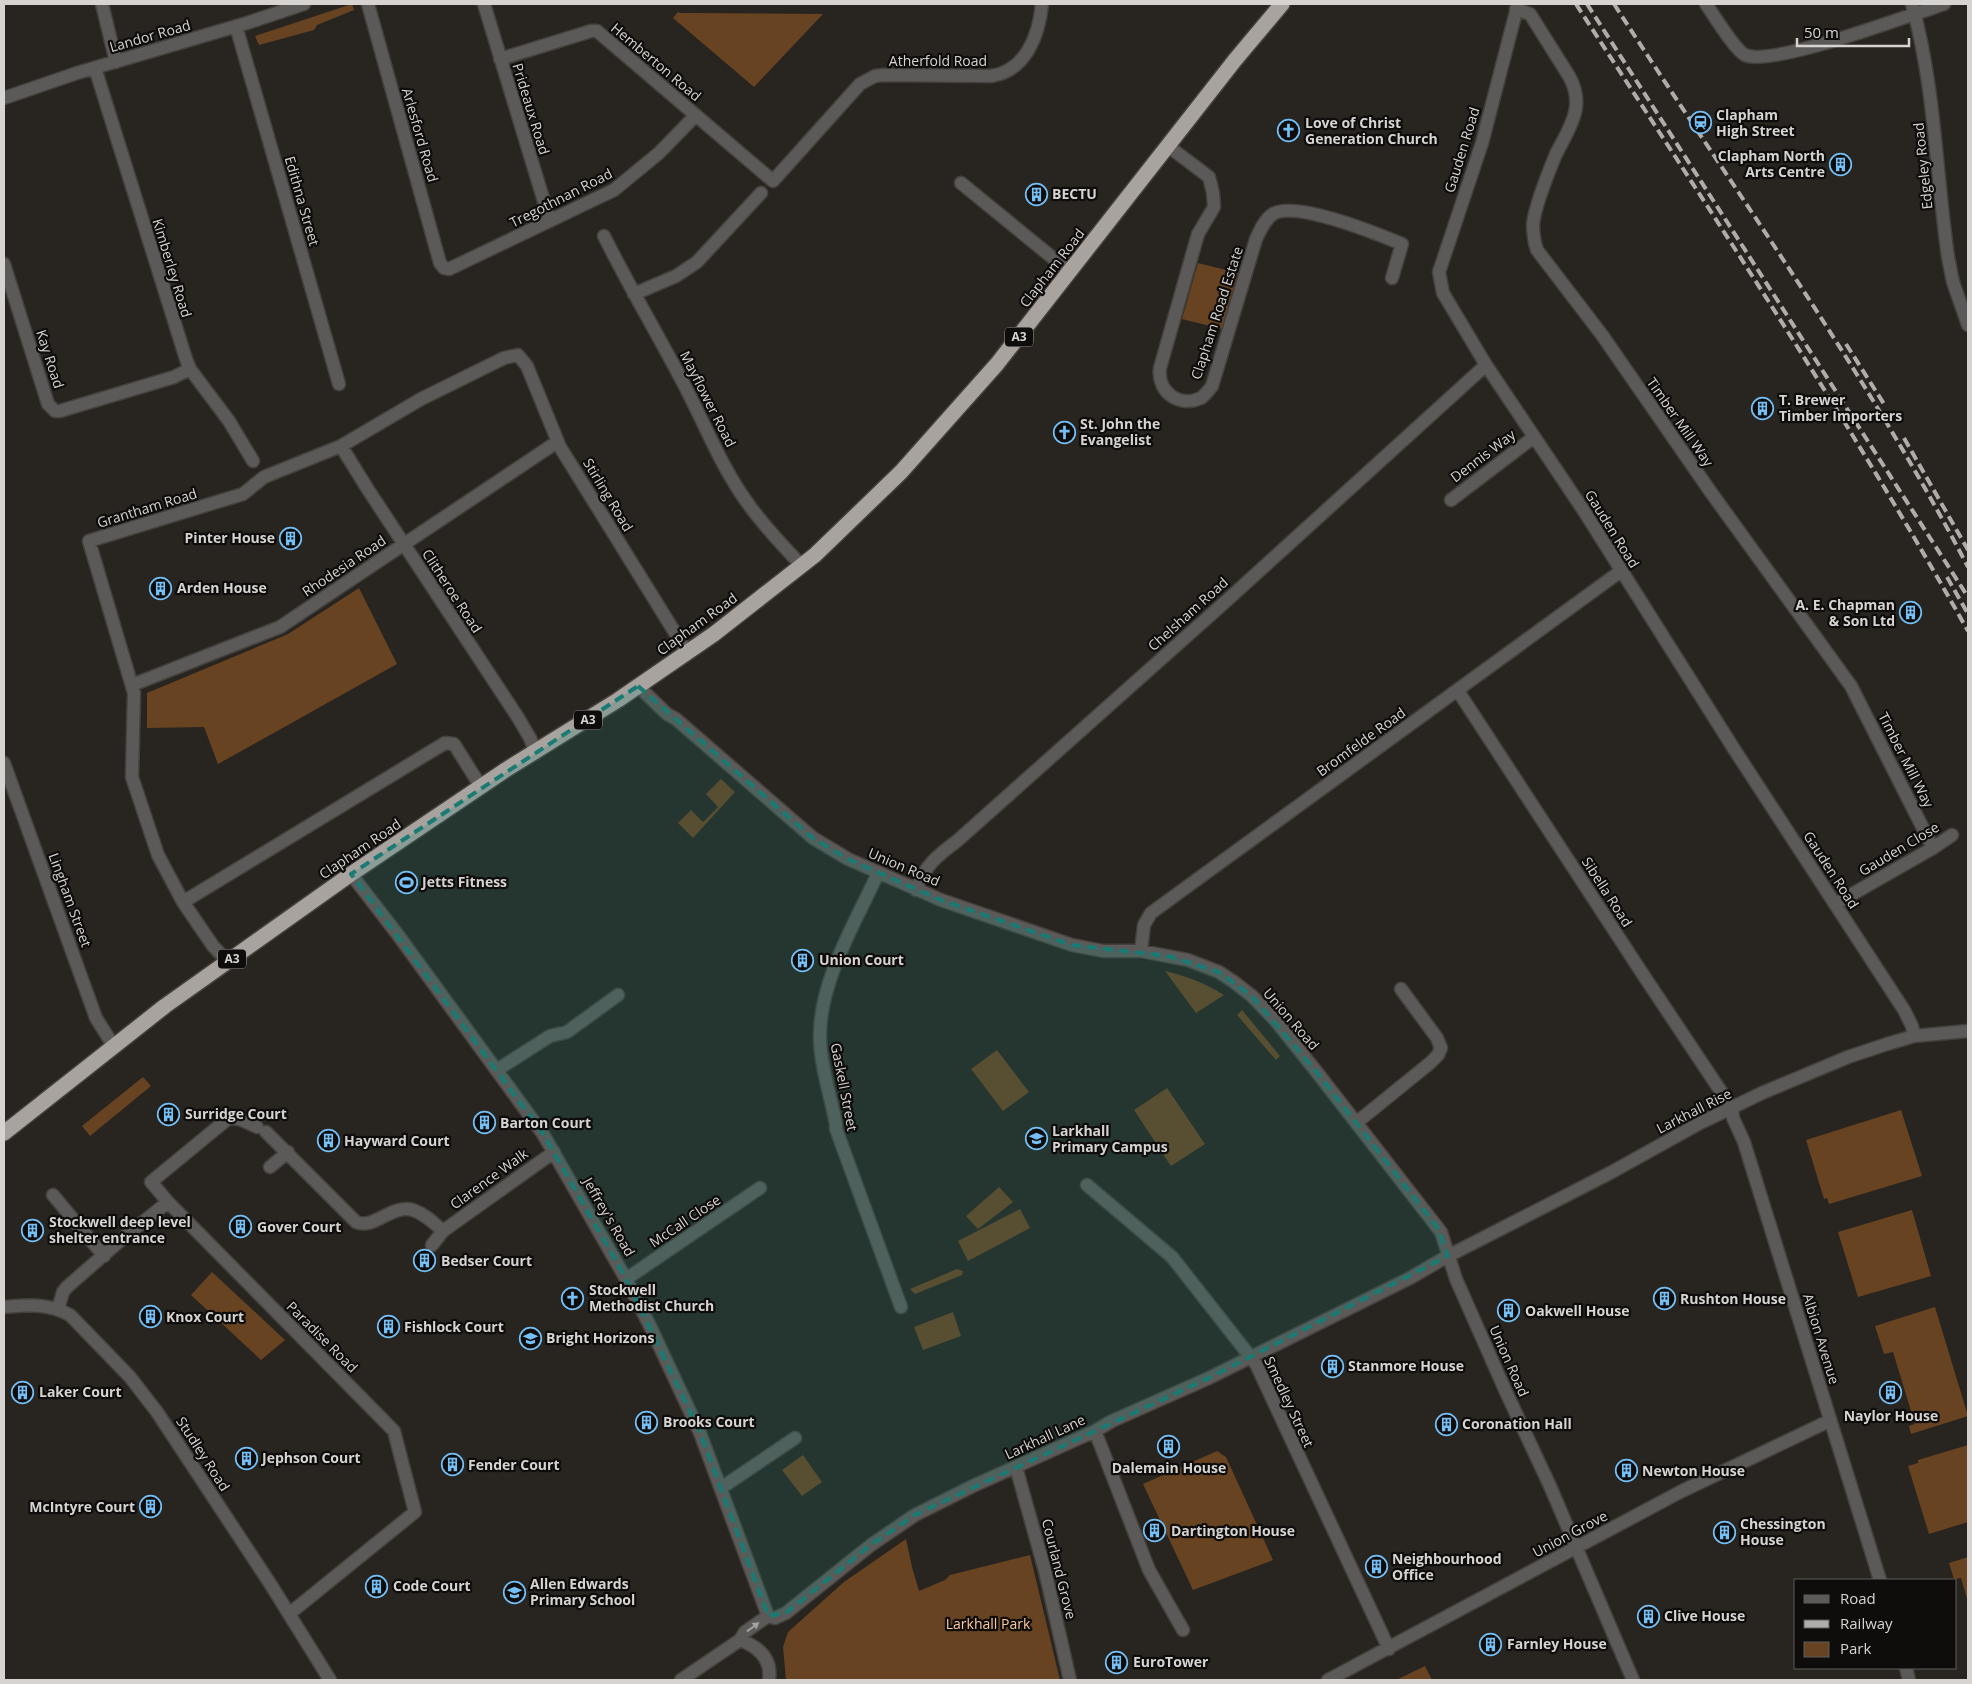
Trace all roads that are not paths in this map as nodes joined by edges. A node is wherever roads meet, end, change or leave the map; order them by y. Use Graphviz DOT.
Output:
graph roads {
  1 [pos="102,4"];
  2 [pos="304,4"];
  3 [pos="368,4"];
  4 [pos="484,4"];
  5 [pos="1042,4"];
  6 [pos="1282,4"];
  7 [pos="1706,4"];
  8 [pos="1944,4"];
  9 [pos="1517,6"];
  10 [pos="1913,9"];
  11 [pos="236,26"];
  12 [pos="500,59"];
  13 [pos="116,62"];
  14 [pos="95,68"];
  15 [pos="4,98"];
  16 [pos="696,115"];
  17 [pos="1168,146"];
  18 [pos="773,181"];
  19 [pos="961,183"];
  20 [pos="762,193"];
  21 [pos="550,221"];
  22 [pos="604,236"];
  23 [pos="4,264"];
  24 [pos="449,269"];
  25 [pos="1070,272"];
  26 [pos="1392,278"];
  27 [pos="634,294"];
  28 [pos="1968,325"];
  29 [pos="510,355"];
  30 [pos="1486,365"];
  31 [pos="190,369"];
  32 [pos="339,384"];
  33 [pos="1534,437"];
  34 [pos="557,442"];
  35 [pos="342,446"];
  36 [pos="253,461"];
  37 [pos="1450,500"];
  38 [pos="404,544"];
  39 [pos="802,566"];
  40 [pos="1621,570"];
  41 [pos="687,652"];
  42 [pos="132,685"];
  43 [pos="638,686"];
  44 [pos="1458,691"];
  45 [pos="536,752"];
  46 [pos="4,764"];
  47 [pos="481,787"];
  48 [pos="1952,834"];
  49 [pos="1933,848"];
  50 [pos="878,873"];
  51 [pos="351,874"];
  52 [pos="916,890"];
  53 [pos="183,902"];
  54 [pos="1835,904"];
  55 [pos="1141,951"];
  56 [pos="228,962"];
  57 [pos="1401,989"];
  58 [pos="618,995"];
  59 [pos="1968,1031"];
  60 [pos="1914,1036"];
  61 [pos="113,1045"];
  62 [pos="497,1070"];
  63 [pos="1732,1108"];
  64 [pos="1356,1123"];
  65 [pos="4,1132"];
  66 [pos="288,1152"];
  67 [pos="554,1152"];
  68 [pos="270,1167"];
  69 [pos="1087,1185"];
  70 [pos="760,1188"];
  71 [pos="53,1194"];
  72 [pos="168,1202"];
  73 [pos="443,1231"];
  74 [pos="432,1245"];
  75 [pos="104,1256"];
  76 [pos="1448,1256"];
  77 [pos="626,1279"];
  78 [pos="4,1307"];
  79 [pos="901,1307"];
  80 [pos="58,1309"];
  81 [pos="1251,1356"];
  82 [pos="1829,1421"];
  83 [pos="1095,1430"];
  84 [pos="795,1438"];
  85 [pos="1016,1467"];
  86 [pos="721,1488"];
  87 [pos="1576,1548"];
  88 [pos="1880,1579"];
  89 [pos="289,1614"];
  90 [pos="768,1616"];
  91 [pos="1183,1630"];
  92 [pos="740,1640"];
  93 [pos="1388,1649"];
  94 [pos="330,1680"];
  95 [pos="681,1680"];
  96 [pos="769,1680"];
  97 [pos="1070,1680"];
  98 [pos="1328,1680"];
  99 [pos="1633,1680"];
  1 -- 13 [label="street"];
  2 -- 11 [label="street, Landor Road"];
  3 -- 24 [label="street, Arlesford Road"];
  4 -- 12 [label="street, Prideaux Road"];
  5 -- 18 [label="street, Atherfold Road"];
  6 -- 17 [label="highway, Clapham Road / A3"];
  7 -- 10 [label="street"];
  8 -- 10 [label="street"];
  9 -- 30 [label="street, Gauden Road"];
  9 -- 49 [label="street, Timber Mill Way"];
  10 -- 28 [label="street, Edgeley Road"];
  11 -- 13 [label="street, Landor Road"];
  11 -- 32 [label="street, Edithna Street"];
  12 -- 16 [label="street, Hemberton Road"];
  12 -- 21 [label="street, Prideaux Road"];
  13 -- 14 [label="street, Landor Road"];
  14 -- 15 [label="street, Landor Road"];
  14 -- 31 [label="street, Kimberley Road"];
  16 -- 18 [label="street, Hemberton Road"];
  16 -- 21 [label="street, Tregothnan Road"];
  17 -- 25 [label="highway, Clapham Road / A3"];
  17 -- 26 [label="street, Clapham Road Estate"];
  19 -- 25 [label="street"];
  20 -- 27 [label="street"];
  21 -- 24 [label="street, Tregothnan Road"];
  22 -- 27 [label="street, Mayflower Road"];
  23 -- 31 [label="street, Kay Road"];
  25 -- 39 [label="highway, Clapham Road / A3"];
  27 -- 39 [label="street, Mayflower Road"];
  29 -- 34 [label="street, Stirling Road"];
  29 -- 35 [label="street, Grantham Road"];
  30 -- 33 [label="street, Gauden Road"];
  30 -- 52 [label="street, Chelsham Road"];
  31 -- 36 [label="street, Kimberley Road"];
  33 -- 37 [label="street, Dennis Way"];
  33 -- 40 [label="street, Gauden Road"];
  34 -- 38 [label="street, Rhodesia Road"];
  34 -- 41 [label="street, Stirling Road"];
  35 -- 38 [label="street, Clitheroe Road"];
  35 -- 42 [label="street, Grantham Road"];
  38 -- 42 [label="street, Rhodesia Road"];
  38 -- 45 [label="street, Clitheroe Road"];
  39 -- 41 [label="highway, Clapham Road / A3"];
  40 -- 44 [label="street, Bromfelde Road"];
  40 -- 54 [label="street, Gauden Road"];
  41 -- 43 [label="highway, Clapham Road / A3"];
  42 -- 53 [label="street, Grantham Road"];
  43 -- 45 [label="highway, Clapham Road / A3"];
  43 -- 50 [label="street, Union Road"];
  44 -- 55 [label="street, Bromfelde Road"];
  44 -- 63 [label="street, Sibella Road"];
  45 -- 47 [label="highway, Clapham Road / A3"];
  46 -- 61 [label="street, Lingham Street"];
  47 -- 51 [label="highway, Clapham Road / A3"];
  47 -- 53 [label="street"];
  48 -- 49 [label="street, Gauden Close"];
  49 -- 54 [label="street, Gauden Close"];
  50 -- 52 [label="street, Union Road"];
  50 -- 79 [label="street, Gaskell Street"];
  51 -- 56 [label="highway, Clapham Road / A3"];
  51 -- 62 [label="street, Jeffrey's Road"];
  52 -- 55 [label="street, Union Road"];
  53 -- 56 [label="street, Grantham Road"];
  54 -- 60 [label="street, Gauden Road"];
  55 -- 64 [label="street, Union Road"];
  56 -- 61 [label="highway, Clapham Road / A3"];
  57 -- 64 [label="street"];
  58 -- 62 [label="street"];
  59 -- 60 [label="street, Larkhall Rise"];
  60 -- 63 [label="street, Larkhall Rise"];
  61 -- 65 [label="highway, Clapham Road / A3"];
  62 -- 67 [label="street, Jeffrey's Road"];
  63 -- 76 [label="street, Larkhall Rise"];
  63 -- 82 [label="street, Albion Avenue"];
  64 -- 76 [label="street, Union Road"];
  66 -- 68 [label="street"];
  66 -- 72 [label="street, Paradise Road"];
  66 -- 73 [label="street"];
  67 -- 73 [label="street, Clarence Walk"];
  67 -- 77 [label="street, Jeffrey's Road"];
  69 -- 81 [label="street, Smedley Street"];
  70 -- 77 [label="street, McCall Close"];
  71 -- 75 [label="street"];
  72 -- 75 [label="street"];
  72 -- 89 [label="street, Paradise Road"];
  73 -- 74 [label="street, Clarence Walk"];
  75 -- 80 [label="street"];
  76 -- 81 [label="street, Larkhall Lane"];
  76 -- 87 [label="street, Union Road"];
  77 -- 86 [label="street, Jeffrey's Road"];
  78 -- 80 [label="street, Studley Road"];
  80 -- 89 [label="street, Studley Road"];
  81 -- 83 [label="street, Larkhall Lane"];
  81 -- 93 [label="street, Smedley Street"];
  82 -- 87 [label="street, Union Grove"];
  82 -- 88 [label="street, Albion Avenue"];
  83 -- 85 [label="street, Larkhall Lane"];
  83 -- 91 [label="street"];
  84 -- 86 [label="street"];
  85 -- 90 [label="street, Larkhall Lane"];
  85 -- 97 [label="street, Courland Grove"];
  86 -- 90 [label="street, Jeffrey's Road"];
  87 -- 93 [label="street, Union Grove"];
  87 -- 99 [label="street, Union Road"];
  89 -- 94 [label="street, Studley Road"];
  92 -- 90 [label="street, Larkhall Lane, one-way"];
  92 -- 95 [label="street, Larkhall Lane"];
  92 -- 96 [label="street"];
  93 -- 98 [label="street, Union Grove"];
}
